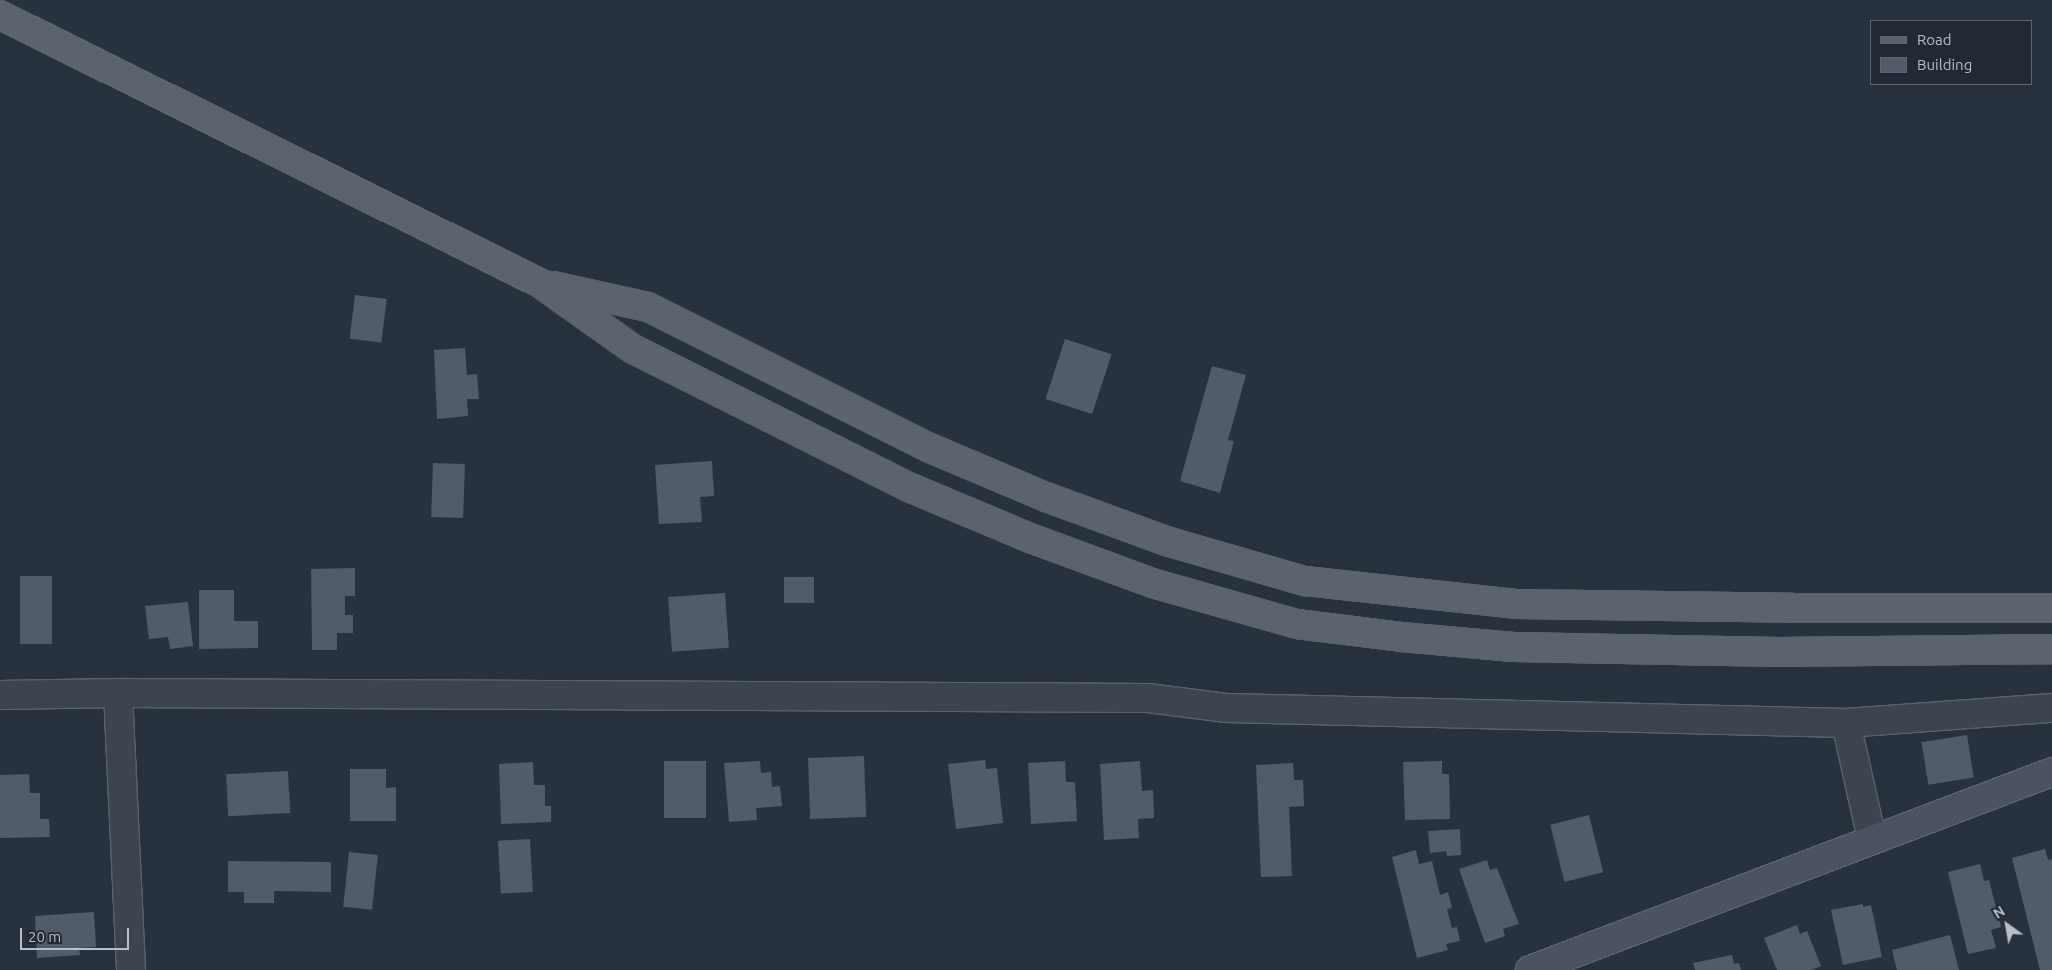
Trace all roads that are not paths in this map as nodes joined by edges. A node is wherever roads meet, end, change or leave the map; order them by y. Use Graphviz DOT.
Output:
graph roads {
  1 [pos="0,14"];
  2 [pos="540,283"];
  3 [pos="2052,608"];
  4 [pos="2052,648"];
  5 [pos="118,692"];
  6 [pos="0,695"];
  7 [pos="2052,708"];
  8 [pos="1846,723"];
  9 [pos="2052,772"];
  10 [pos="1872,839"];
  11 [pos="131,970"];
  12 [pos="1530,970"];
  1 -- 2 [label="main road"];
  2 -- 3 [label="main road"];
  2 -- 4 [label="main road"];
  5 -- 6 [label="street"];
  5 -- 8 [label="street"];
  5 -- 11 [label="street"];
  7 -- 8 [label="street"];
  8 -- 10 [label="street"];
  9 -- 10 [label="street"];
  10 -- 12 [label="street"];
}
